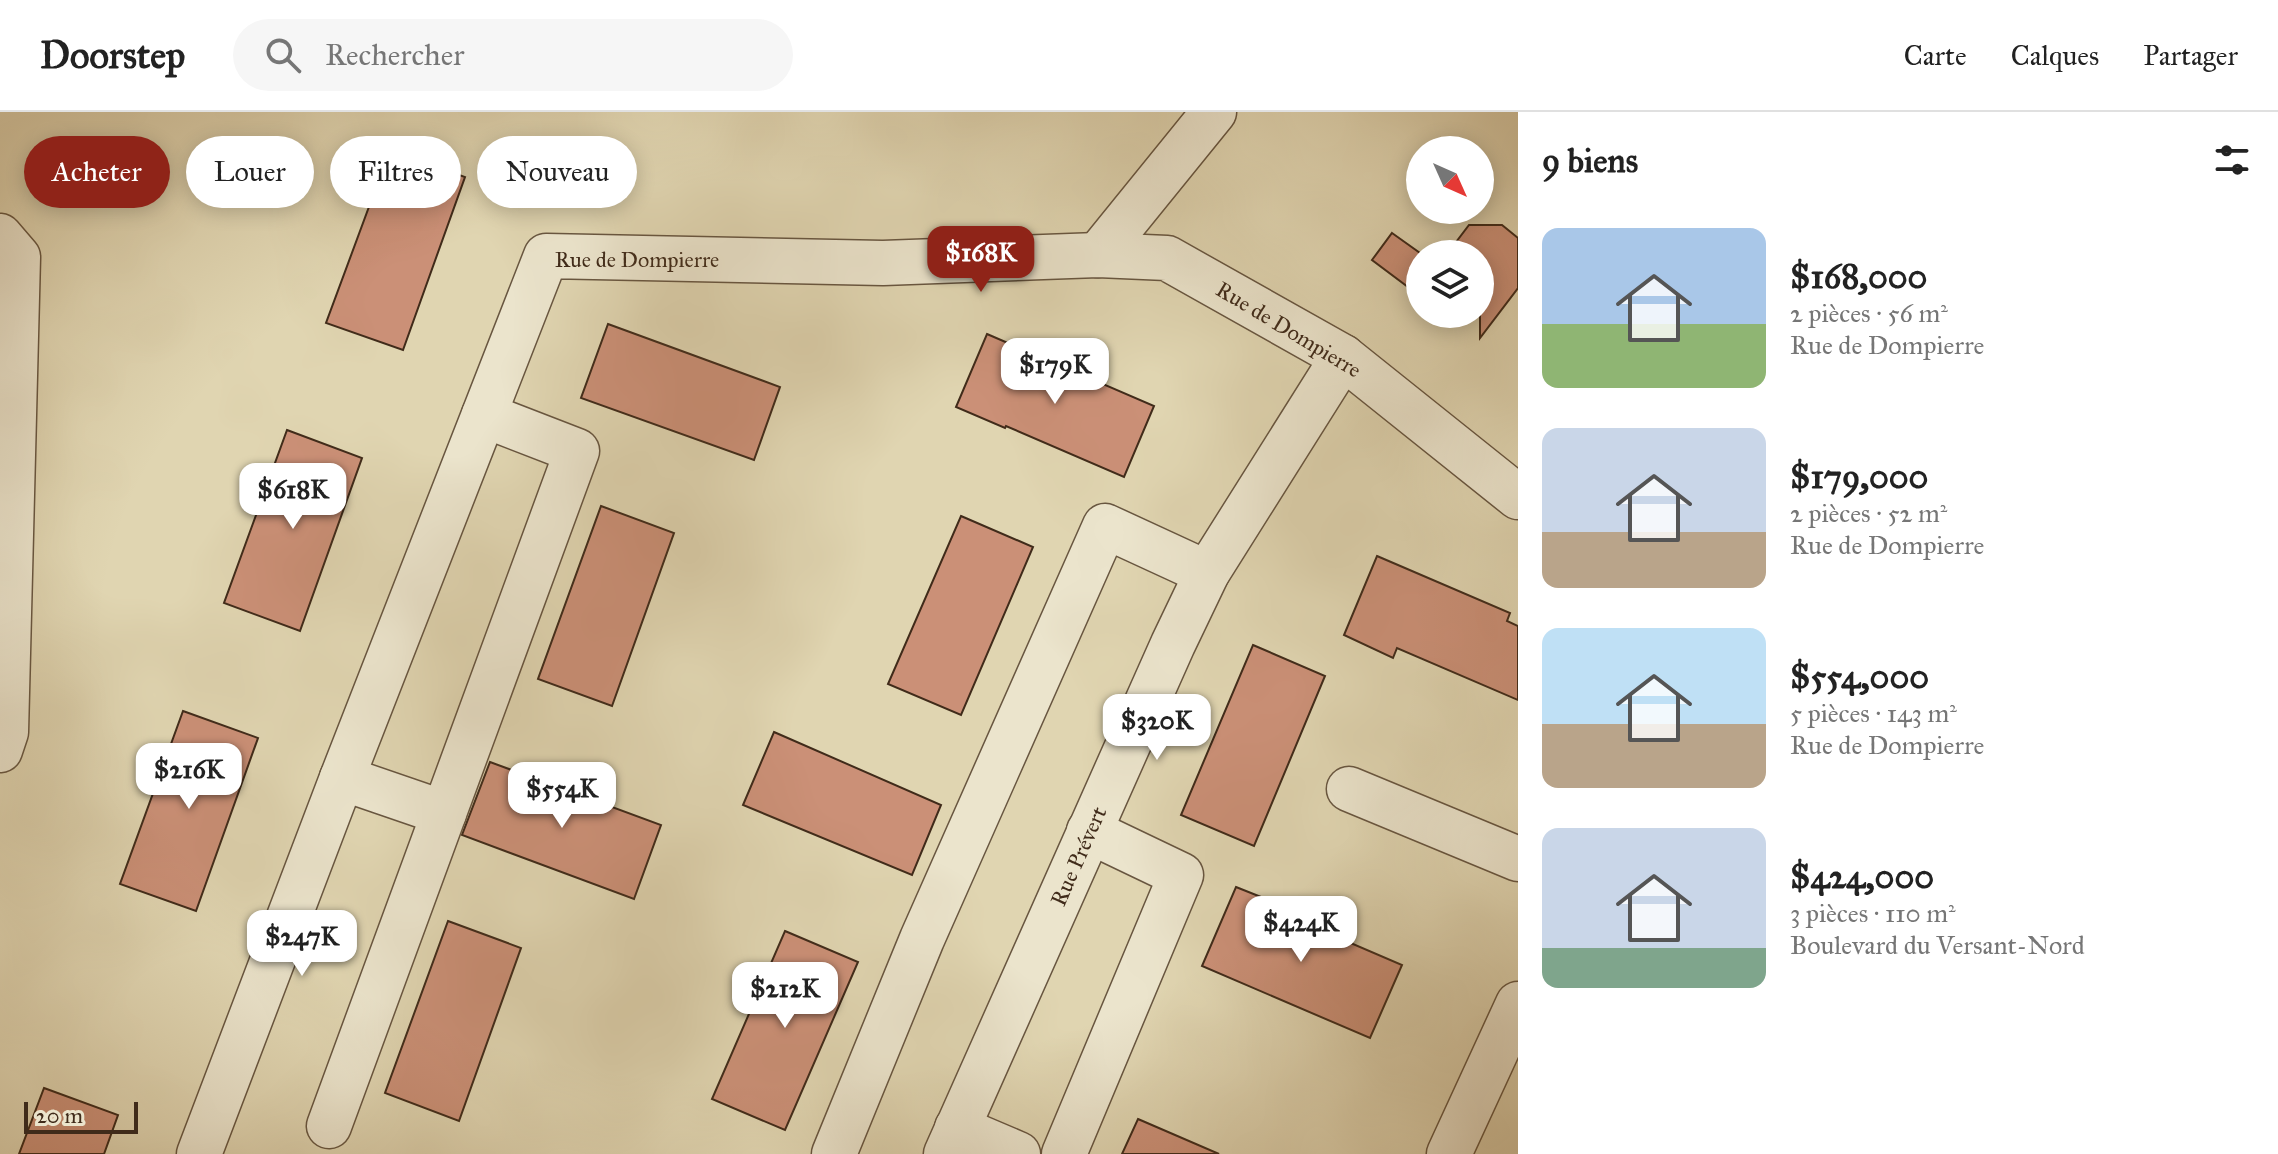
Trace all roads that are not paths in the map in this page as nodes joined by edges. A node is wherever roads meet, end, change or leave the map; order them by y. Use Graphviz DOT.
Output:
graph roads {
  1 [pos="1214,112"];
  2 [pos="0,236"];
  3 [pos="1098,255"];
  4 [pos="1343,357"];
  5 [pos="484,415"];
  6 [pos="1518,497"];
  7 [pos="1207,573"];
  8 [pos="0,750"];
  9 [pos="342,778"];
  10 [pos="1349,789"];
  11 [pos="444,813"];
  12 [pos="1089,831"];
  13 [pos="1518,859"];
  14 [pos="1518,1004"];
  15 [pos="329,1126"];
  16 [pos="952,1141"];
  17 [pos="199,1154"];
  18 [pos="834,1154"];
  19 [pos="1018,1154"];
  20 [pos="1064,1154"];
  21 [pos="1449,1154"];
  1 -- 3 [label="street"];
  2 -- 8 [label="street"];
  3 -- 4 [label="street, Rue de Dompierre"];
  3 -- 5 [label="street, Rue de Dompierre"];
  4 -- 6 [label="street, Rue de Dompierre"];
  4 -- 7 [label="street, Rue Prévert"];
  5 -- 9 [label="street, Rue de Dompierre"];
  5 -- 11 [label="street"];
  7 -- 12 [label="street, Rue Prévert"];
  7 -- 18 [label="street"];
  9 -- 11 [label="street"];
  9 -- 17 [label="street, Rue de Dompierre"];
  10 -- 13 [label="street"];
  11 -- 15 [label="street"];
  12 -- 16 [label="street, Rue Prévert"];
  12 -- 20 [label="street"];
  14 -- 21 [label="street"];
  16 -- 19 [label="street"];
}
